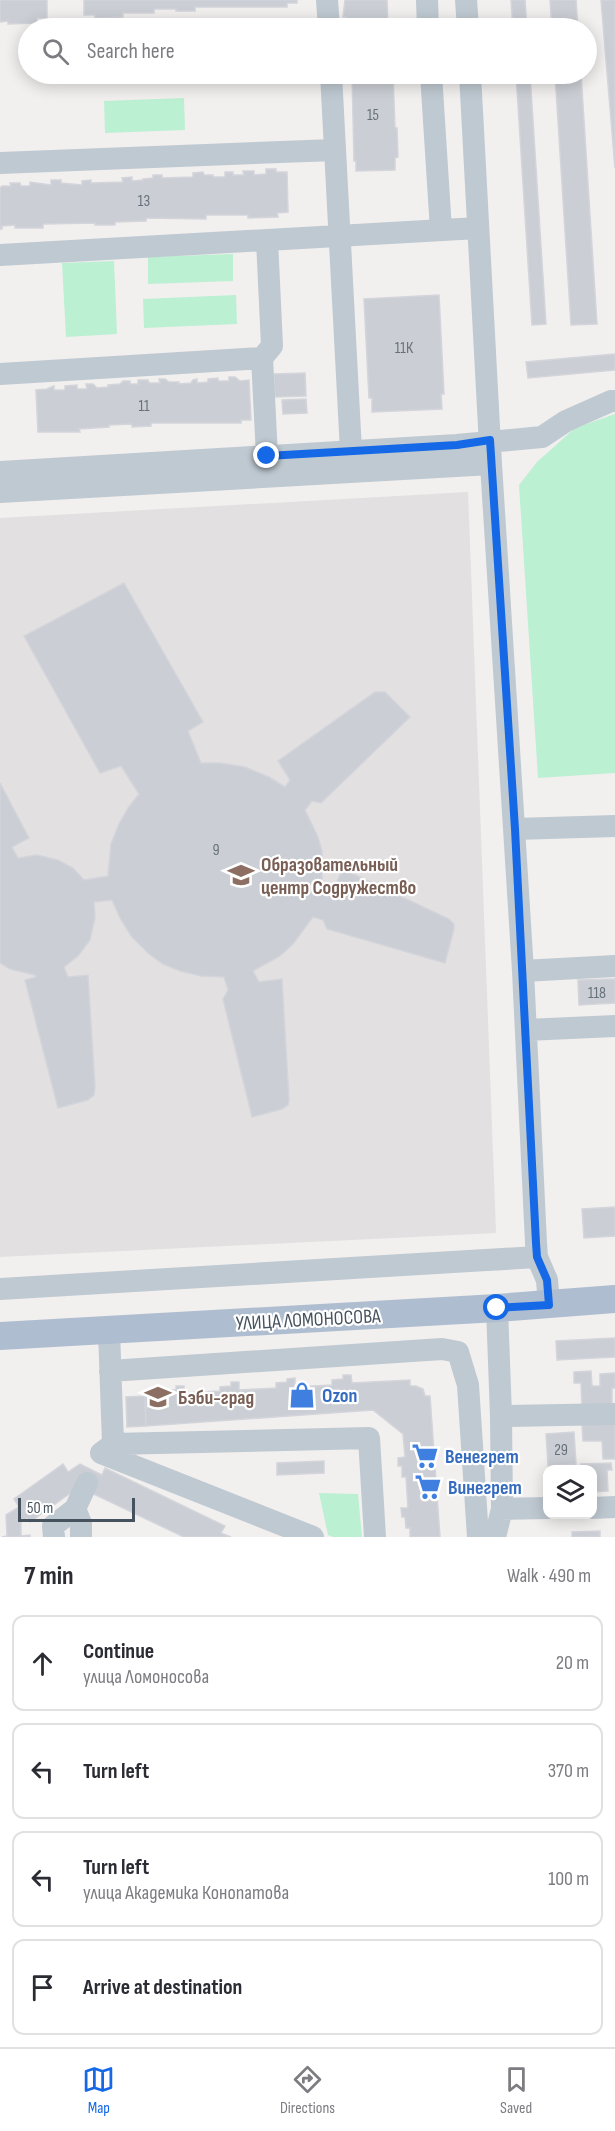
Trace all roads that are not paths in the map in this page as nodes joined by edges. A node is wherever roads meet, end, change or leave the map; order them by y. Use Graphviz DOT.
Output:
graph roads {
  1 [pos="327,0"];
  2 [pos="427,0"];
  3 [pos="466,0"];
  4 [pos="328,18"];
  5 [pos="428,18"];
  6 [pos="467,18"];
  7 [pos="331,84"];
  8 [pos="432,84"];
  9 [pos="471,84"];
  10 [pos="334,150"];
  11 [pos="0,163"];
  12 [pos="478,228"];
  13 [pos="441,230"];
  14 [pos="338,236"];
  15 [pos="267,240"];
  16 [pos="0,255"];
  17 [pos="262,358"];
  18 [pos="0,374"];
  19 [pos="615,401"];
  20 [pos="490,440"];
  21 [pos="351,451"];
  22 [pos="267,456"];
  23 [pos="491,464"];
  24 [pos="0,472"];
  25 [pos="0,492"];
  26 [pos="615,826"];
  27 [pos="515,829"];
  28 [pos="615,966"];
  29 [pos="523,971"];
  30 [pos="615,1026"];
  31 [pos="526,1030"];
  32 [pos="537,1257"];
  33 [pos="0,1289"];
  34 [pos="615,1299"];
  35 [pos="549,1305"];
  36 [pos="497,1308"];
  37 [pos="109,1331"];
  38 [pos="0,1336"];
  39 [pos="110,1371"];
  40 [pos="615,1413"];
  41 [pos="501,1416"];
  42 [pos="99,1463"];
  43 [pos="615,1507"];
  44 [pos="543,1508"];
  45 [pos="597,1508"];
  46 [pos="75,1509"];
  47 [pos="502,1509"];
  48 [pos="54,1537"];
  49 [pos="81,1537"];
  50 [pos="313,1537"];
  51 [pos="375,1537"];
  52 [pos="478,1537"];
  53 [pos="495,1537"];
  1 -- 4 [label="street"];
  2 -- 5 [label="street"];
  3 -- 6 [label="street"];
  7 -- 10 [label="street"];
  8 -- 13 [label="street"];
  9 -- 12 [label="street"];
  10 -- 11 [label="street"];
  10 -- 14 [label="street"];
  12 -- 13 [label="street"];
  12 -- 20 [label="street"];
  13 -- 14 [label="street"];
  14 -- 15 [label="street"];
  14 -- 21 [label="street"];
  15 -- 16 [label="street"];
  15 -- 17 [label="street"];
  17 -- 18 [label="street"];
  17 -- 22 [label="street"];
  19 -- 20 [label="street"];
  20 -- 21 [label="street"];
  20 -- 23 [label="street"];
  21 -- 22 [label="street"];
  22 -- 24 [label="street"];
  23 -- 25 [label="street"];
  23 -- 27 [label="street"];
  26 -- 27 [label="street"];
  27 -- 29 [label="street"];
  28 -- 29 [label="street"];
  29 -- 31 [label="street"];
  30 -- 31 [label="street"];
  31 -- 32 [label="street"];
  32 -- 33 [label="street"];
  32 -- 35 [label="street"];
  34 -- 35 [label="main road, УЛИЦА ЛОМОНОСОВА"];
  35 -- 36 [label="main road, УЛИЦА ЛОМОНОСОВА"];
  36 -- 37 [label="main road, УЛИЦА ЛОМОНОСОВА"];
  36 -- 41 [label="street"];
  37 -- 38 [label="main road, УЛИЦА ЛОМОНОСОВА"];
  37 -- 39 [label="street"];
  39 -- 42 [label="street"];
  39 -- 52 [label="street"];
  40 -- 41 [label="street"];
  41 -- 47 [label="street"];
  42 -- 46 [label="street"];
  42 -- 50 [label="street"];
  42 -- 51 [label="street"];
  43 -- 45 [label="street"];
  44 -- 47 [label="street"];
  46 -- 48 [label="street"];
  46 -- 49 [label="street"];
  47 -- 53 [label="street"];
}
